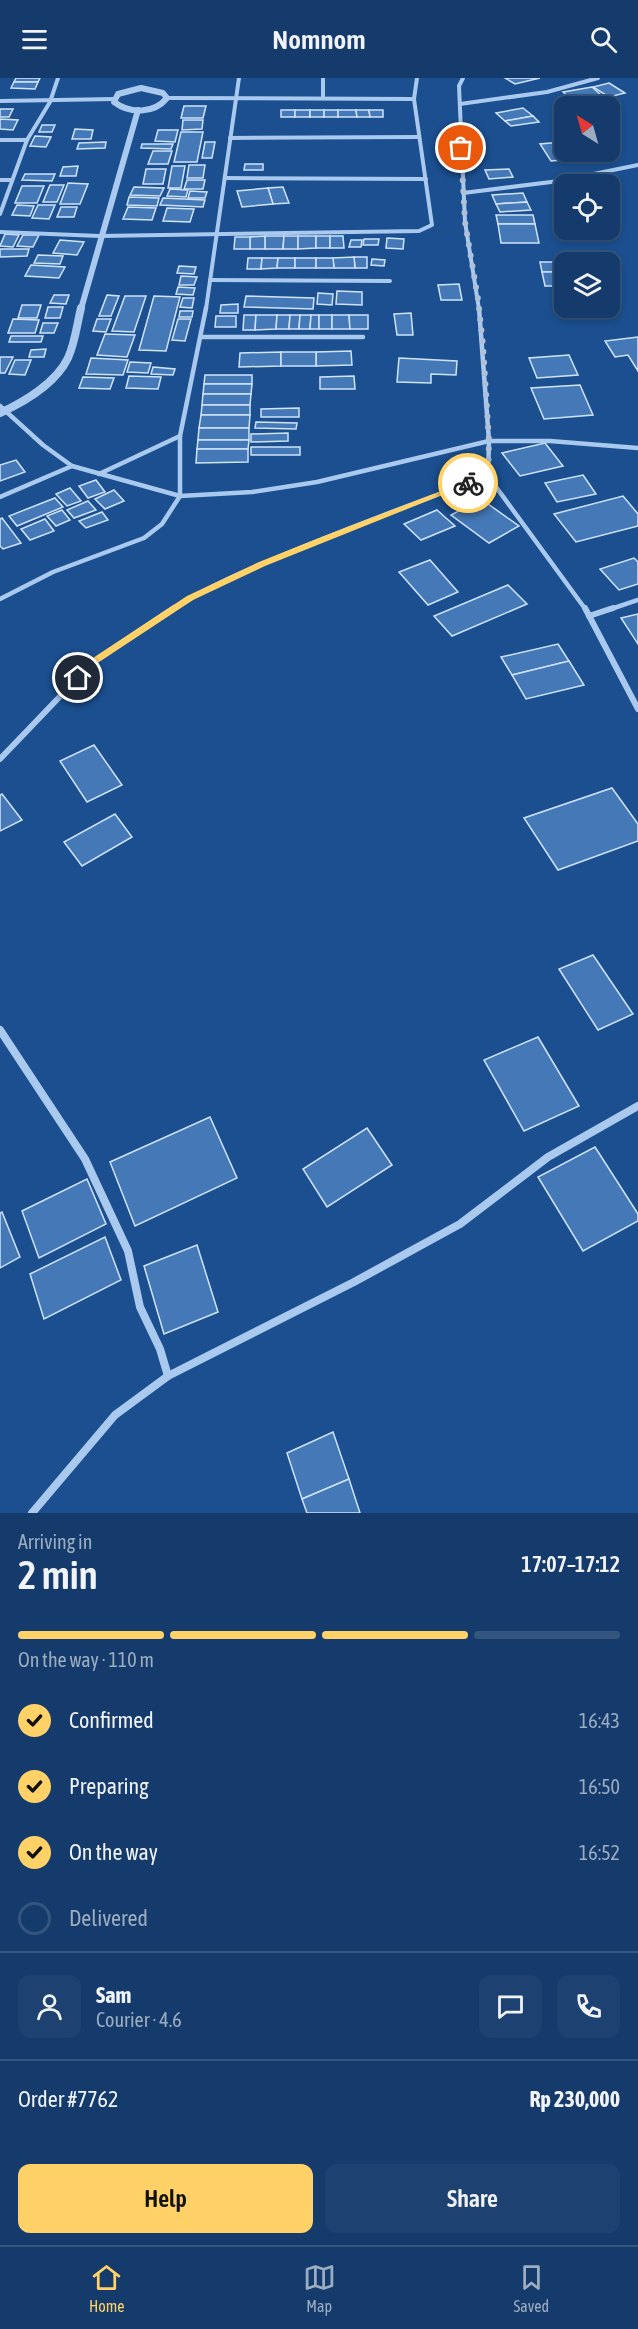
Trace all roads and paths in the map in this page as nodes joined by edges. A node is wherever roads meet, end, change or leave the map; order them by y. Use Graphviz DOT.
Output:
graph roads {
  1 [pos="58,78"];
  2 [pos="144,78"];
  3 [pos="239,78"];
  4 [pos="323,78"];
  5 [pos="417,78"];
  6 [pos="463,78"];
  7 [pos="598,78"];
  8 [pos="141,88"];
  9 [pos="167,98"];
  10 [pos="236,98"];
  11 [pos="322,98"];
  12 [pos="114,99"];
  13 [pos="414,99"];
  14 [pos="0,101"];
  15 [pos="50,102"];
  16 [pos="460,104"];
  17 [pos="138,110"];
  18 [pos="419,137"];
  19 [pos="230,138"];
  20 [pos="0,140"];
  21 [pos="27,140"];
  22 [pos="638,165"];
  23 [pos="225,178"];
  24 [pos="426,179"];
  25 [pos="0,180"];
  26 [pos="11,180"];
  27 [pos="463,193"];
  28 [pos="0,214"];
  29 [pos="0,232"];
  30 [pos="216,234"];
  31 [pos="100,236"];
  32 [pos="210,280"];
  33 [pos="390,281"];
  34 [pos="363,337"];
  35 [pos="202,338"];
  36 [pos="2,410"];
  37 [pos="180,436"];
  38 [pos="489,441"];
  39 [pos="638,448"];
  40 [pos="72,466"];
  41 [pos="98,474"];
  42 [pos="488,476"];
  43 [pos="180,495"];
  44 [pos="0,497"];
  45 [pos="0,599"];
  46 [pos="638,600"];
  47 [pos="589,616"];
  48 [pos="638,710"];
  49 [pos="0,759"];
  50 [pos="0,1030"];
  51 [pos="638,1106"];
  52 [pos="168,1376"];
  53 [pos="32,1513"];
  1 -- 15 [label="street"];
  2 -- 8 [label="street"];
  3 -- 10 [label="street"];
  4 -- 11 [label="street"];
  5 -- 13 [label="street"];
  6 -- 16 [label="street"];
  7 -- 16 [label="street"];
  8 -- 9 [label="street"];
  8 -- 12 [label="street"];
  9 -- 10 [label="street"];
  9 -- 17 [label="street"];
  10 -- 11 [label="street"];
  10 -- 19 [label="street"];
  11 -- 13 [label="street"];
  12 -- 15 [label="street"];
  12 -- 17 [label="street"];
  13 -- 18 [label="street"];
  14 -- 15 [label="street"];
  15 -- 21 [label="street"];
  16 -- 27 [label="street"];
  17 -- 31 [label="street"];
  18 -- 19 [label="street"];
  18 -- 24 [label="street"];
  19 -- 23 [label="street"];
  20 -- 21 [label="street"];
  21 -- 26 [label="street"];
  22 -- 27 [label="street"];
  23 -- 24 [label="street"];
  23 -- 30 [label="street"];
  24 -- 30 [label="street"];
  25 -- 26 [label="street"];
  26 -- 28 [label="street"];
  27 -- 38 [label="street"];
  29 -- 31 [label="street"];
  30 -- 31 [label="street"];
  30 -- 32 [label="street"];
  31 -- 36 [label="street"];
  32 -- 33 [label="street"];
  32 -- 35 [label="street"];
  34 -- 35 [label="street"];
  35 -- 37 [label="street"];
  36 -- 40 [label="street"];
  37 -- 41 [label="street"];
  37 -- 43 [label="street"];
  38 -- 39 [label="street"];
  38 -- 42 [label="street"];
  38 -- 43 [label="street"];
  40 -- 41 [label="street"];
  40 -- 44 [label="street"];
  41 -- 43 [label="street"];
  42 -- 47 [label="street"];
  42 -- 49 [label="street"];
  43 -- 45 [label="street"];
  46 -- 47 [label="street"];
  47 -- 48 [label="street"];
  50 -- 52 [label="street"];
  51 -- 52 [label="street"];
  52 -- 53 [label="street"];
}
